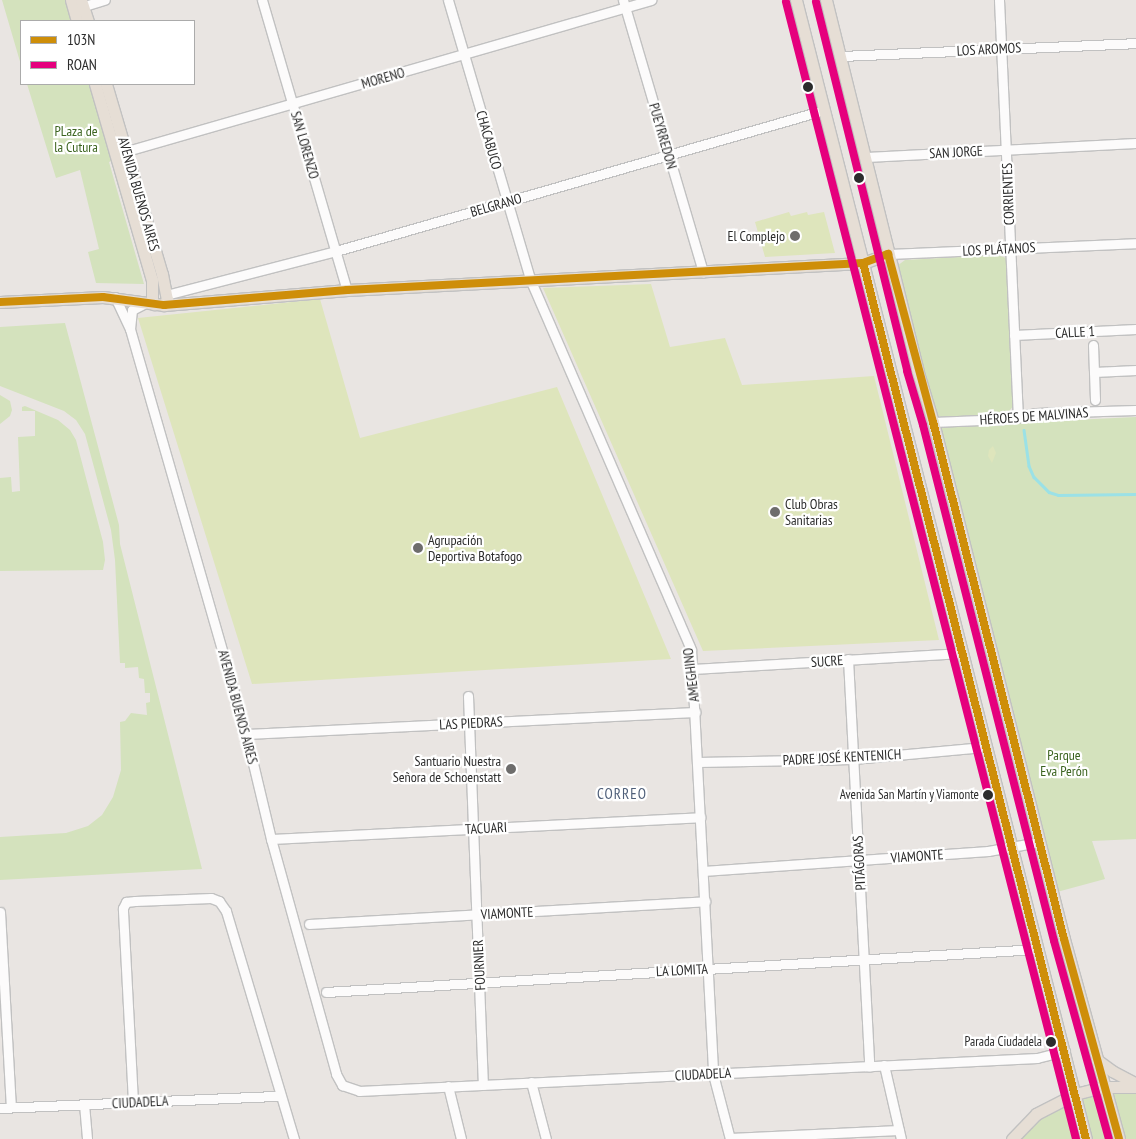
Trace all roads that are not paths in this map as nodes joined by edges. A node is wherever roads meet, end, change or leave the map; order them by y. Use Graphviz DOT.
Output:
graph roads {
  1 [pos="105,0"];
  2 [pos="262,0"];
  3 [pos="448,0"];
  4 [pos="650,0"];
  5 [pos="796,0"];
  6 [pos="826,0"];
  7 [pos="999,0"];
  8 [pos="77,4"];
  9 [pos="624,4"];
  10 [pos="77,20"];
  11 [pos="87,20"];
  12 [pos="1136,43"];
  13 [pos="1001,49"];
  14 [pos="464,54"];
  15 [pos="841,56"];
  16 [pos="95,85"];
  17 [pos="106,85"];
  18 [pos="293,104"];
  19 [pos="824,110"];
  20 [pos="1136,144"];
  21 [pos="1006,150"];
  22 [pos="121,153"];
  23 [pos="669,155"];
  24 [pos="866,157"];
  25 [pos="507,202"];
  26 [pos="1136,243"];
  27 [pos="1010,248"];
  28 [pos="336,251"];
  29 [pos="888,254"];
  30 [pos="863,263"];
  31 [pos="703,272"];
  32 [pos="530,279"];
  33 [pos="347,290"];
  34 [pos="115,297"];
  35 [pos="156,300"];
  36 [pos="0,302"];
  37 [pos="130,329"];
  38 [pos="1136,329"];
  39 [pos="1014,335"];
  40 [pos="1093,345"];
  41 [pos="1136,370"];
  42 [pos="1094,372"];
  43 [pos="1095,400"];
  44 [pos="1136,410"];
  45 [pos="1018,418"];
  46 [pos="933,422"];
  47 [pos="962,653"];
  48 [pos="848,659"];
  49 [pos="693,670"];
  50 [pos="468,696"];
  51 [pos="695,712"];
  52 [pos="469,723"];
  53 [pos="246,734"];
  54 [pos="986,747"];
  55 [pos="853,759"];
  56 [pos="698,762"];
  57 [pos="700,817"];
  58 [pos="472,828"];
  59 [pos="271,839"];
  60 [pos="1039,842"];
  61 [pos="1013,847"];
  62 [pos="858,860"];
  63 [pos="703,871"];
  64 [pos="705,901"];
  65 [pos="0,912"];
  66 [pos="476,914"];
  67 [pos="309,924"];
  68 [pos="1038,949"];
  69 [pos="864,959"];
  70 [pos="708,969"];
  71 [pos="480,983"];
  72 [pos="326,992"];
  73 [pos="1065,1052"];
  74 [pos="1098,1060"];
  75 [pos="884,1065"];
  76 [pos="870,1066"];
  77 [pos="713,1074"];
  78 [pos="531,1082"];
  79 [pos="483,1085"];
  80 [pos="342,1086"];
  81 [pos="448,1086"];
  82 [pos="1136,1086"];
  83 [pos="1104,1087"];
  84 [pos="1075,1094"];
  85 [pos="280,1096"];
  86 [pos="133,1102"];
  87 [pos="84,1104"];
  88 [pos="11,1107"];
  89 [pos="0,1108"];
  90 [pos="901,1135"];
  91 [pos="87,1139"];
  92 [pos="294,1139"];
  93 [pos="461,1139"];
  94 [pos="546,1139"];
  95 [pos="730,1139"];
  96 [pos="1012,1139"];
  97 [pos="1086,1139"];
  98 [pos="1119,1139"];
  1 -- 8 [label="street"];
  2 -- 18 [label="street, SAN LORENZO"];
  3 -- 14 [label="street, CHACABUCO"];
  4 -- 9 [label="street, MORENO"];
  5 -- 19 [label="main road"];
  6 -- 15 [label="main road"];
  7 -- 13 [label="street, CORRIENTES"];
  8 -- 10 [label="main road"];
  8 -- 11 [label="main road"];
  9 -- 14 [label="street, MORENO"];
  9 -- 23 [label="street, PUEYRREDON"];
  12 -- 13 [label="street, LOS AROMOS"];
  13 -- 15 [label="street, LOS AROMOS"];
  13 -- 21 [label="street, CORRIENTES"];
  14 -- 18 [label="street, MORENO"];
  14 -- 25 [label="street, CHACABUCO"];
  15 -- 24 [label="main road"];
  16 -- 22 [label="main road, AVENIDA BUENOS AIRES"];
  17 -- 22 [label="main road, AVENIDA BUENOS AIRES"];
  18 -- 22 [label="street, MORENO"];
  18 -- 28 [label="street, SAN LORENZO"];
  19 -- 23 [label="street, BELGRANO"];
  19 -- 30 [label="main road"];
  20 -- 21 [label="street, SAN JORGE"];
  21 -- 24 [label="street, SAN JORGE"];
  21 -- 27 [label="street, CORRIENTES"];
  22 -- 35 [label="main road, AVENIDA BUENOS AIRES"];
  23 -- 25 [label="street, BELGRANO"];
  23 -- 31 [label="street, PUEYRREDON"];
  24 -- 29 [label="main road"];
  25 -- 28 [label="street, BELGRANO"];
  25 -- 32 [label="street, CHACABUCO"];
  26 -- 27 [label="street, LOS PLÁTANOS"];
  27 -- 29 [label="street, LOS PLÁTANOS"];
  27 -- 39 [label="street, CORRIENTES"];
  28 -- 33 [label="street, SAN LORENZO"];
  28 -- 35 [label="street, BELGRANO"];
  29 -- 30 [label="main road, LOS PLÁTANOS"];
  29 -- 46 [label="main road"];
  30 -- 31 [label="main road, LOS PLÁTANOS"];
  30 -- 47 [label="main road"];
  31 -- 32 [label="main road, LOS PLÁTANOS"];
  32 -- 33 [label="main road, LOS PLÁTANOS"];
  32 -- 49 [label="street, AMEGHINO"];
  33 -- 35 [label="main road, LOS PLÁTANOS"];
  34 -- 35 [label="main road"];
  34 -- 36 [label="main road"];
  34 -- 37 [label="street, AVENIDA BUENOS AIRES"];
  35 -- 37 [label="street"];
  37 -- 53 [label="street, AVENIDA BUENOS AIRES"];
  38 -- 39 [label="street, CALLE 1"];
  39 -- 45 [label="street, CORRIENTES"];
  40 -- 42 [label="street"];
  41 -- 42 [label="street"];
  42 -- 43 [label="street"];
  44 -- 45 [label="street, HÉROES DE MALVINAS"];
  45 -- 46 [label="street, HÉROES DE MALVINAS"];
  46 -- 60 [label="main road"];
  47 -- 48 [label="street, SUCRE"];
  47 -- 54 [label="main road"];
  48 -- 49 [label="street, SUCRE"];
  48 -- 55 [label="street, PITÁGORAS"];
  49 -- 51 [label="street, AMEGHINO"];
  50 -- 52 [label="street, FOURNIER"];
  51 -- 52 [label="street, LAS PIEDRAS"];
  51 -- 56 [label="street, AMEGHINO"];
  52 -- 53 [label="street, LAS PIEDRAS"];
  52 -- 58 [label="street, FOURNIER"];
  53 -- 59 [label="street, AVENIDA BUENOS AIRES"];
  54 -- 55 [label="street, PADRE JOSÉ KENTENICH"];
  54 -- 61 [label="main road"];
  55 -- 56 [label="street, PADRE JOSÉ KENTENICH"];
  55 -- 62 [label="street, PITÁGORAS"];
  56 -- 57 [label="street, AMEGHINO"];
  57 -- 58 [label="street, TACUARI"];
  57 -- 63 [label="street, AMEGHINO"];
  58 -- 59 [label="street, TACUARI"];
  58 -- 66 [label="street, FOURNIER"];
  59 -- 80 [label="street, AVENIDA BUENOS AIRES"];
  60 -- 61 [label="street, VIAMONTE"];
  60 -- 74 [label="main road"];
  61 -- 62 [label="street, VIAMONTE"];
  61 -- 68 [label="main road"];
  62 -- 63 [label="street, VIAMONTE"];
  62 -- 69 [label="street, PITÁGORAS"];
  63 -- 64 [label="street, AMEGHINO"];
  64 -- 66 [label="street, VIAMONTE"];
  64 -- 70 [label="street, AMEGHINO"];
  65 -- 88 [label="street"];
  66 -- 67 [label="street, VIAMONTE"];
  66 -- 71 [label="street, FOURNIER"];
  68 -- 69 [label="street, LA LOMITA"];
  68 -- 73 [label="main road"];
  69 -- 70 [label="street, LA LOMITA"];
  69 -- 76 [label="street, PITÁGORAS"];
  70 -- 71 [label="street, LA LOMITA"];
  70 -- 77 [label="street, AMEGHINO"];
  71 -- 72 [label="street, LA LOMITA"];
  71 -- 79 [label="street, FOURNIER"];
  73 -- 75 [label="street, CIUDADELA"];
  73 -- 84 [label="main road"];
  74 -- 82 [label="main road"];
  74 -- 83 [label="main road"];
  75 -- 76 [label="street, CIUDADELA"];
  75 -- 90 [label="street"];
  76 -- 77 [label="street, CIUDADELA"];
  77 -- 78 [label="street, CIUDADELA"];
  77 -- 95 [label="street, AMEGHINO"];
  78 -- 79 [label="street, CIUDADELA"];
  78 -- 94 [label="street"];
  79 -- 81 [label="street, CIUDADELA"];
  80 -- 81 [label="street, CIUDADELA"];
  81 -- 93 [label="street"];
  82 -- 83 [label="main road"];
  83 -- 84 [label="main road"];
  83 -- 98 [label="main road"];
  84 -- 96 [label="main road"];
  84 -- 97 [label="main road"];
  85 -- 86 [label="street, CIUDADELA"];
  85 -- 86 [label="street"];
  85 -- 92 [label="street"];
  86 -- 87 [label="street, CIUDADELA"];
  87 -- 88 [label="street, CIUDADELA"];
  87 -- 91 [label="street"];
  88 -- 89 [label="street, CIUDADELA"];
  90 -- 95 [label="street"];
}
